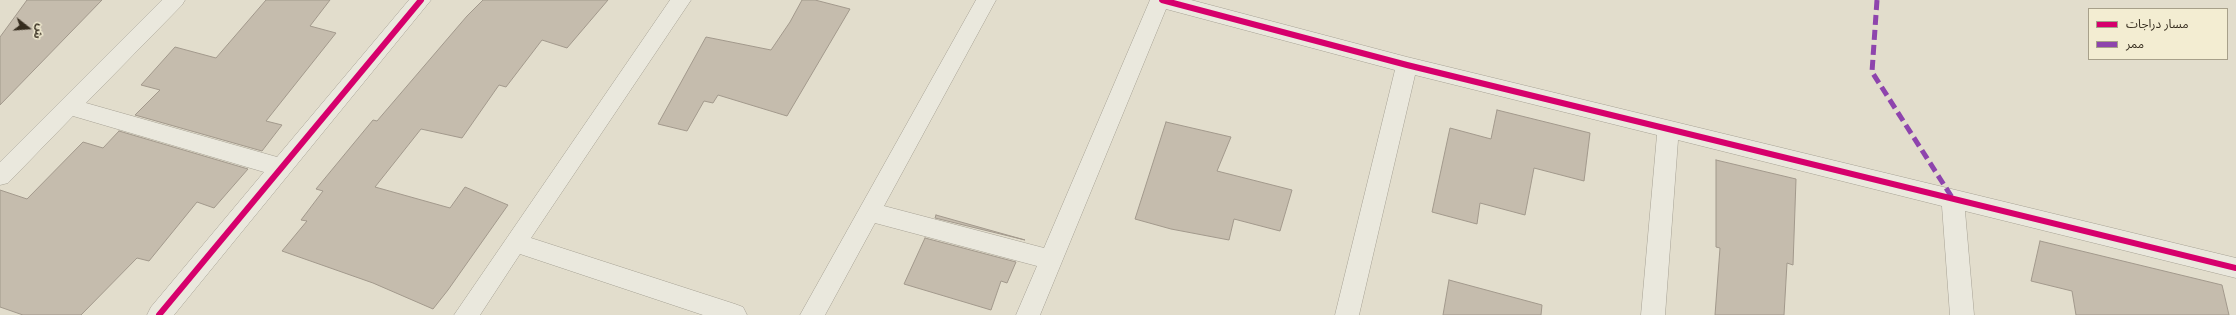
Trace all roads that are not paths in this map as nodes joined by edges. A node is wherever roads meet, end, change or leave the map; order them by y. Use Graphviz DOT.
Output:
graph roads {
  1 [pos="175,0"];
  2 [pos="421,0"];
  3 [pos="681,0"];
  4 [pos="986,0"];
  5 [pos="1161,0"];
  6 [pos="1407,65"];
  7 [pos="70,107"];
  8 [pos="1668,129"];
  9 [pos="282,168"];
  10 [pos="0,176"];
  11 [pos="1953,199"];
  12 [pos="868,212"];
  13 [pos="516,243"];
  14 [pos="1051,260"];
  15 [pos="2236,268"];
  16 [pos="160,315"];
  17 [pos="466,315"];
  18 [pos="735,315"];
  19 [pos="812,315"];
  20 [pos="1028,315"];
  21 [pos="1347,315"];
  22 [pos="1653,315"];
  23 [pos="1962,315"];
  1 -- 7 [label="street"];
  2 -- 9 [label="street"];
  3 -- 13 [label="street"];
  4 -- 12 [label="street"];
  5 -- 6 [label="street"];
  5 -- 14 [label="street"];
  6 -- 8 [label="street"];
  6 -- 21 [label="street"];
  7 -- 9 [label="street"];
  7 -- 10 [label="street"];
  8 -- 11 [label="street"];
  8 -- 22 [label="street"];
  9 -- 16 [label="street"];
  11 -- 15 [label="street"];
  11 -- 23 [label="street"];
  12 -- 14 [label="street"];
  12 -- 19 [label="street"];
  13 -- 17 [label="street"];
  13 -- 18 [label="street"];
  14 -- 20 [label="street"];
}
